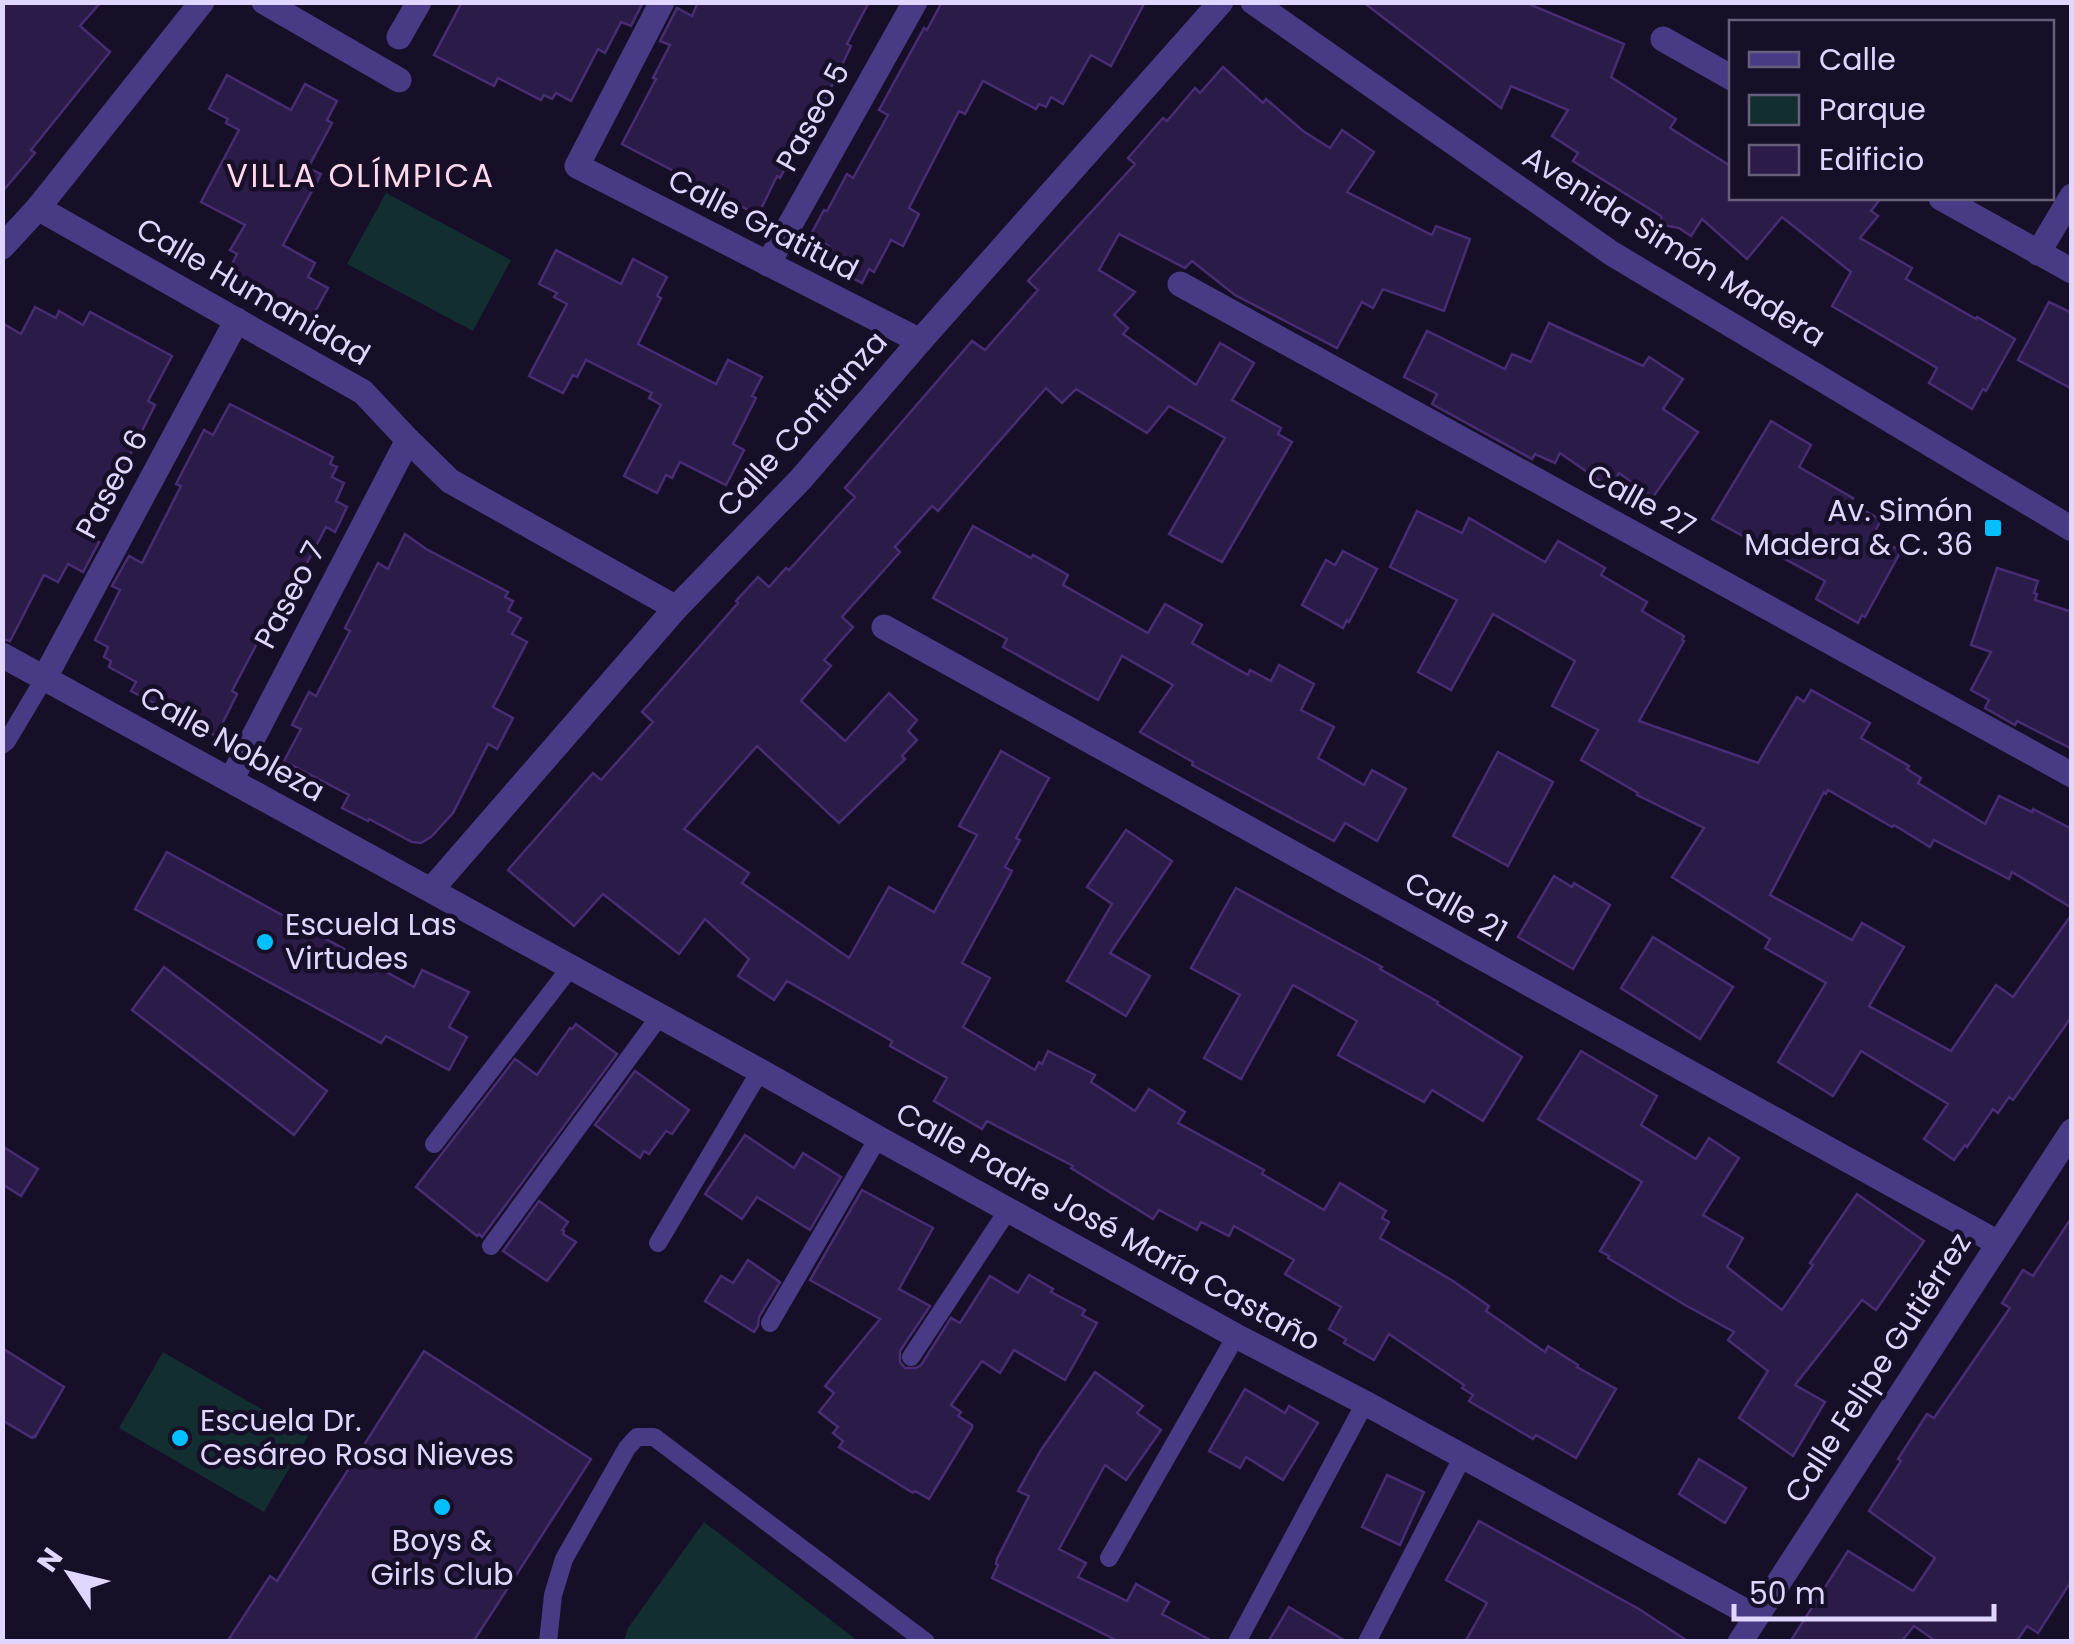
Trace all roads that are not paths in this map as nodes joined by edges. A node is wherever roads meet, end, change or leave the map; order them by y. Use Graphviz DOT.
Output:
graph roads {
  1 [pos="264,2"];
  2 [pos="419,2"];
  3 [pos="662,2"];
  4 [pos="915,2"];
  5 [pos="1221,2"];
  6 [pos="1253,2"];
  7 [pos="193,5"];
  8 [pos="399,37"];
  9 [pos="1663,39"];
  10 [pos="1729,76"];
  11 [pos="399,80"];
  12 [pos="2072,196"];
  13 [pos="1945,200"];
  14 [pos="38,208"];
  15 [pos="2,247"];
  16 [pos="2038,253"];
  17 [pos="768,264"];
  18 [pos="2072,271"];
  19 [pos="1180,284"];
  20 [pos="236,320"];
  21 [pos="920,341"];
  22 [pos="408,440"];
  23 [pos="2072,529"];
  24 [pos="676,608"];
  25 [pos="884,626"];
  26 [pos="2,655"];
  27 [pos="44,678"];
  28 [pos="2,746"];
  29 [pos="2072,775"];
  30 [pos="230,780"];
  31 [pos="432,890"];
  32 [pos="570,968"];
  33 [pos="660,1017"];
  34 [pos="760,1071"];
  35 [pos="2072,1131"];
  36 [pos="878,1138"];
  37 [pos="434,1144"];
  38 [pos="1008,1210"];
  39 [pos="658,1243"];
  40 [pos="1998,1243"];
  41 [pos="491,1246"];
  42 [pos="770,1324"];
  43 [pos="1236,1336"];
  44 [pos="911,1357"];
  45 [pos="1366,1403"];
  46 [pos="1463,1456"];
  47 [pos="1109,1558"];
  48 [pos="1756,1616"];
  49 [pos="548,1642"];
  50 [pos="926,1642"];
  51 [pos="1238,1642"];
  52 [pos="1368,1642"];
  53 [pos="1740,1642"];
  1 -- 11 [label="street"];
  2 -- 8 [label="street"];
  3 -- 17 [label="street, Calle Gratitud"];
  4 -- 17 [label="street, Paseo 5"];
  5 -- 21 [label="street, Calle Confianza"];
  6 -- 23 [label="street, Avenida Simón Madera"];
  7 -- 14 [label="street"];
  9 -- 10 [label="street"];
  12 -- 16 [label="street"];
  13 -- 16 [label="street"];
  14 -- 15 [label="street"];
  14 -- 20 [label="street, Calle Humanidad"];
  16 -- 18 [label="street"];
  17 -- 21 [label="street, Calle Gratitud"];
  19 -- 29 [label="street, Calle 27"];
  20 -- 22 [label="street, Calle Humanidad"];
  20 -- 27 [label="street, Paseo 6"];
  21 -- 24 [label="street, Calle Confianza"];
  22 -- 24 [label="street, Calle Humanidad"];
  22 -- 30 [label="street, Paseo 7"];
  24 -- 31 [label="street, Calle Confianza"];
  25 -- 40 [label="street, Calle 21"];
  26 -- 27 [label="street, Calle Nobleza"];
  27 -- 28 [label="lane"];
  27 -- 30 [label="street, Calle Nobleza"];
  30 -- 31 [label="street, Calle Nobleza"];
  31 -- 32 [label="street, Calle Padre José María Castaño"];
  32 -- 33 [label="street, Calle Padre José María Castaño"];
  32 -- 37 [label="lane"];
  33 -- 34 [label="street, Calle Padre José María Castaño"];
  33 -- 41 [label="lane"];
  34 -- 36 [label="street, Calle Padre José María Castaño"];
  34 -- 39 [label="lane"];
  35 -- 40 [label="street, Calle Felipe Gutiérrez"];
  36 -- 38 [label="street, Calle Padre José María Castaño"];
  36 -- 42 [label="lane"];
  38 -- 43 [label="street, Calle Padre José María Castaño"];
  38 -- 44 [label="lane"];
  40 -- 48 [label="street, Calle Felipe Gutiérrez"];
  43 -- 45 [label="street, Calle Padre José María Castaño"];
  43 -- 47 [label="lane"];
  45 -- 46 [label="street, Calle Padre José María Castaño"];
  45 -- 51 [label="lane"];
  46 -- 48 [label="street, Calle Padre José María Castaño"];
  46 -- 52 [label="lane"];
  48 -- 53 [label="street, Calle Felipe Gutiérrez"];
  49 -- 50 [label="lane"];
}
